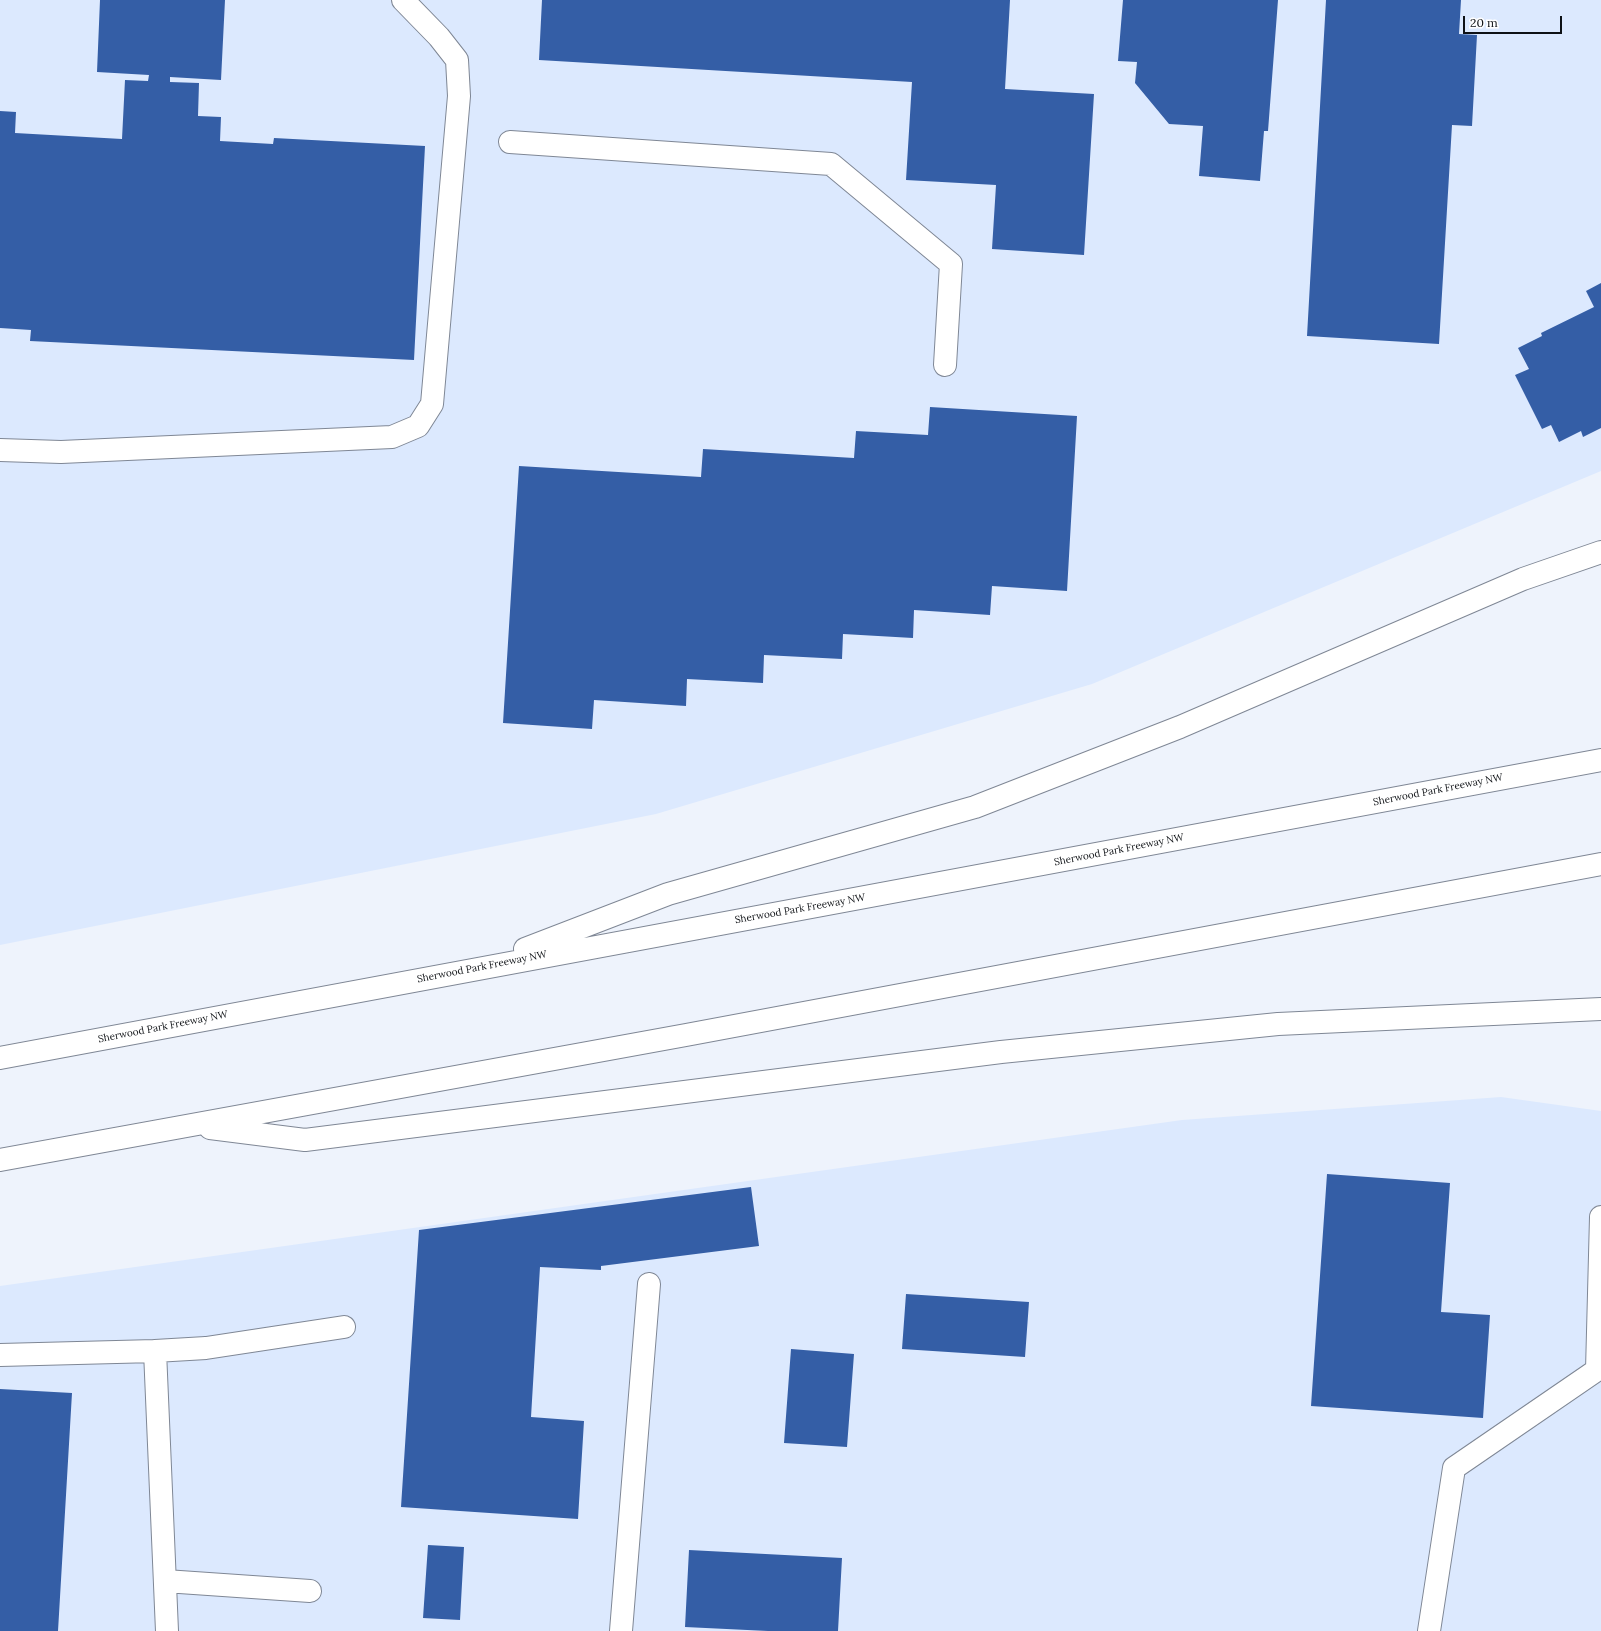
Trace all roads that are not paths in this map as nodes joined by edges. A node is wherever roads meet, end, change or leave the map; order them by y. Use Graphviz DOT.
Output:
graph roads {
  1 [pos="404,0"];
  2 [pos="510,142"];
  3 [pos="945,365"];
  4 [pos="0,450"];
  5 [pos="1601,537"];
  6 [pos="1601,552"];
  7 [pos="1523,579"];
  8 [pos="1601,760"];
  9 [pos="1601,864"];
  10 [pos="473,969"];
  11 [pos="1595,1010"];
  12 [pos="0,1058"];
  13 [pos="189,1126"];
  14 [pos="0,1160"];
  15 [pos="1601,1217"];
  16 [pos="649,1284"];
  17 [pos="344,1327"];
  18 [pos="155,1351"];
  19 [pos="0,1355"];
  20 [pos="165,1581"];
  21 [pos="310,1591"];
  22 [pos="167,1631"];
  23 [pos="621,1631"];
  24 [pos="1429,1631"];
  1 -- 4 [label="main road"];
  2 -- 3 [label="main road"];
  5 -- 7 [label="main road"];
  6 -- 7 [label="main road"];
  7 -- 10 [label="main road"];
  8 -- 10 [label="main road, Sherwood Park Freeway NW"];
  9 -- 13 [label="main road"];
  10 -- 12 [label="main road, Sherwood Park Freeway NW"];
  11 -- 13 [label="main road"];
  13 -- 14 [label="main road"];
  15 -- 24 [label="main road"];
  16 -- 23 [label="main road"];
  17 -- 18 [label="main road"];
  18 -- 19 [label="main road"];
  18 -- 20 [label="main road"];
  20 -- 21 [label="main road"];
  20 -- 22 [label="main road"];
}
